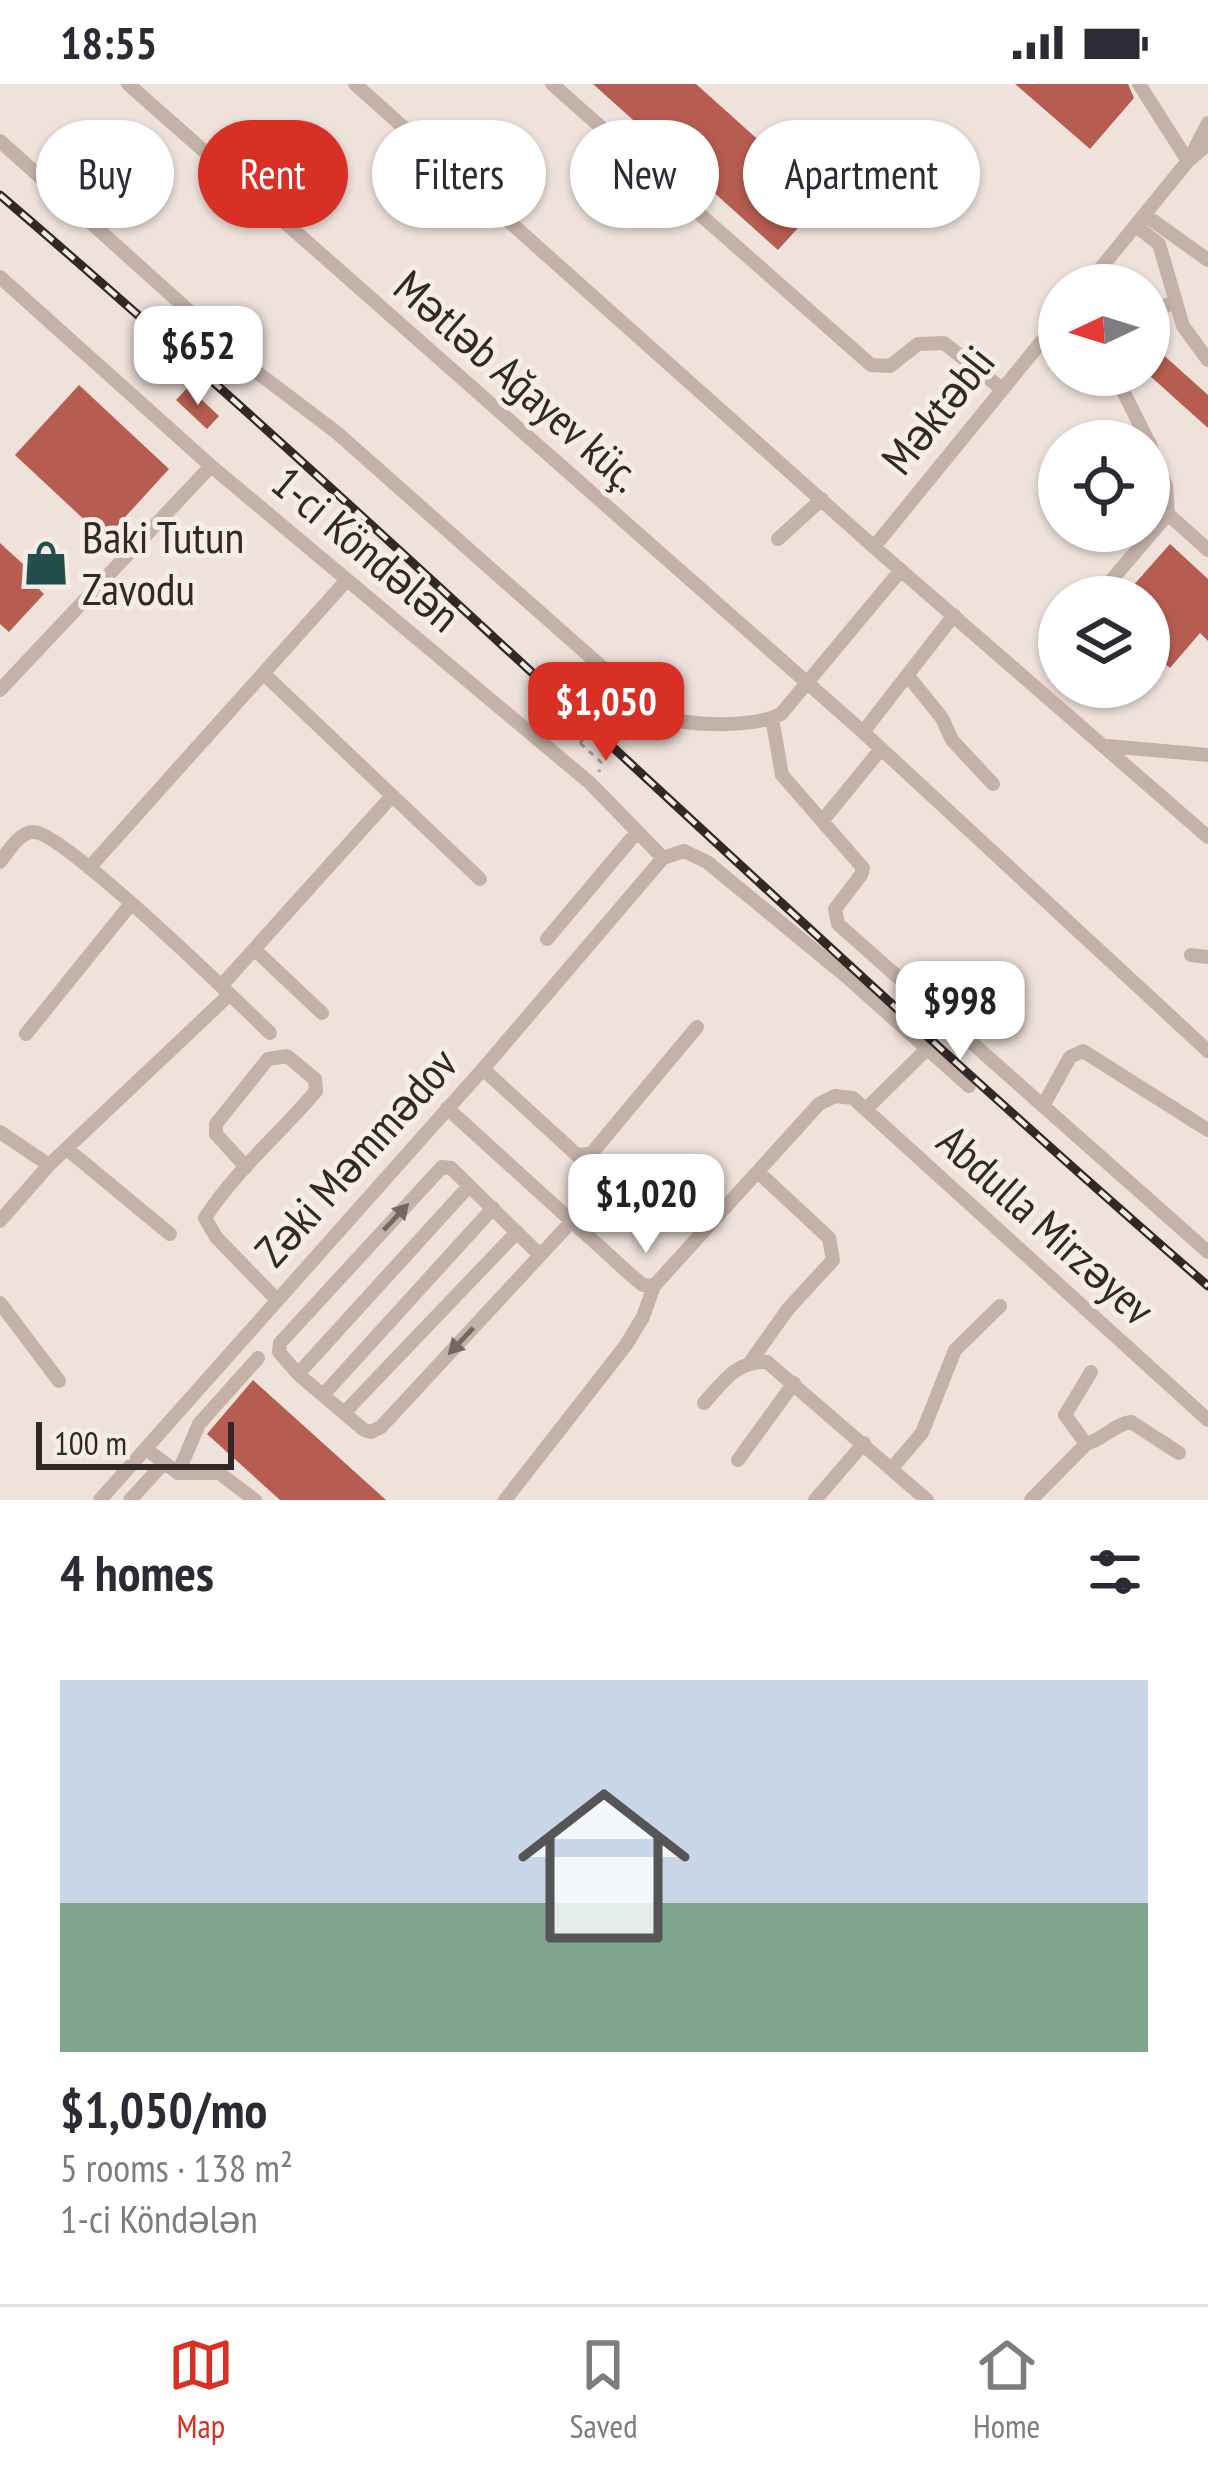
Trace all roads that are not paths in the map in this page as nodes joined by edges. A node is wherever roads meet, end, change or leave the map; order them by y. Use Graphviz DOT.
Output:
graph roads {
  1 [pos="128,84"];
  2 [pos="356,84"];
  3 [pos="552,84"];
  4 [pos="1139,84"];
  5 [pos="1208,123"];
  6 [pos="0,141"];
  7 [pos="1208,145"];
  8 [pos="1188,161"];
  9 [pos="1141,220"];
  10 [pos="1208,260"];
  11 [pos="1105,264"];
  12 [pos="3,286"];
  13 [pos="1174,301"];
  14 [pos="1170,303"];
  15 [pos="1038,345"];
  16 [pos="1208,360"];
  17 [pos="1002,389"];
  18 [pos="211,466"];
  19 [pos="822,500"];
  20 [pos="1170,516"];
  21 [pos="778,539"];
  22 [pos="874,547"];
  23 [pos="1208,550"];
  24 [pos="1135,552"];
  25 [pos="901,570"];
  26 [pos="1115,576"];
  27 [pos="346,580"];
  28 [pos="954,616"];
  29 [pos="264,674"];
  30 [pos="908,676"];
  31 [pos="806,684"];
  32 [pos="0,691"];
  33 [pos="772,718"];
  34 [pos="863,732"];
  35 [pos="1108,746"];
  36 [pos="881,749"];
  37 [pos="1208,755"];
  38 [pos="993,784"];
  39 [pos="392,796"];
  40 [pos="823,820"];
  41 [pos="638,832"];
  42 [pos="1208,837"];
  43 [pos="663,858"];
  44 [pos="0,862"];
  45 [pos="89,868"];
  46 [pos="480,879"];
  47 [pos="130,905"];
  48 [pos="547,939"];
  49 [pos="254,949"];
  50 [pos="1191,956"];
  51 [pos="1208,957"];
  52 [pos="226,990"];
  53 [pos="322,1013"];
  54 [pos="697,1027"];
  55 [pos="270,1033"];
  56 [pos="26,1034"];
  57 [pos="927,1049"];
  58 [pos="1208,1051"];
  59 [pos="483,1069"];
  60 [pos="969,1086"];
  61 [pos="1044,1104"];
  62 [pos="447,1108"];
  63 [pos="866,1109"];
  64 [pos="1208,1130"];
  65 [pos="0,1132"];
  66 [pos="67,1149"];
  67 [pos="49,1165"];
  68 [pos="246,1167"];
  69 [pos="758,1172"];
  70 [pos="470,1186"];
  71 [pos="494,1208"];
  72 [pos="0,1221"];
  73 [pos="572,1221"];
  74 [pos="517,1232"];
  75 [pos="170,1234"];
  76 [pos="1208,1252"];
  77 [pos="540,1255"];
  78 [pos="654,1286"];
  79 [pos="278,1300"];
  80 [pos="0,1303"];
  81 [pos="1000,1306"];
  82 [pos="258,1358"];
  83 [pos="751,1361"];
  84 [pos="1091,1372"];
  85 [pos="298,1374"];
  86 [pos="59,1381"];
  87 [pos="794,1383"];
  88 [pos="1176,1392"];
  89 [pos="323,1395"];
  90 [pos="1208,1402"];
  91 [pos="704,1403"];
  92 [pos="344,1413"];
  93 [pos="1208,1420"];
  94 [pos="863,1443"];
  95 [pos="1086,1444"];
  96 [pos="146,1449"];
  97 [pos="1178,1453"];
  98 [pos="738,1460"];
  99 [pos="163,1464"];
  100 [pos="892,1468"];
  101 [pos="178,1473"];
  102 [pos="100,1500"];
  103 [pos="130,1500"];
  104 [pos="255,1500"];
  105 [pos="505,1500"];
  106 [pos="815,1500"];
  107 [pos="927,1500"];
  108 [pos="1030,1500"];
  1 -- 31 [label="street, Mətləb Ağayev küç."];
  2 -- 19 [label="street"];
  3 -- 17 [label="street"];
  4 -- 8 [label="street"];
  5 -- 8 [label="street"];
  6 -- 33 [label="street"];
  7 -- 8 [label="street"];
  8 -- 9 [label="street"];
  9 -- 10 [label="street"];
  9 -- 11 [label="street"];
  9 -- 13 [label="street"];
  12 -- 18 [label="street, 1-ci Köndələn"];
  13 -- 14 [label="street"];
  13 -- 16 [label="street"];
  15 -- 17 [label="street, Məktəbli"];
  17 -- 22 [label="street, Məktəbli"];
  18 -- 27 [label="street, 1-ci Köndələn"];
  18 -- 32 [label="street"];
  19 -- 21 [label="street"];
  19 -- 22 [label="street"];
  20 -- 23 [label="street"];
  22 -- 25 [label="street"];
  24 -- 26 [label="street"];
  25 -- 28 [label="street"];
  25 -- 31 [label="street"];
  27 -- 29 [label="street"];
  27 -- 41 [label="street, 1-ci Köndələn"];
  28 -- 30 [label="street"];
  28 -- 35 [label="street"];
  29 -- 39 [label="street"];
  29 -- 45 [label="street"];
  30 -- 34 [label="street"];
  30 -- 38 [label="street"];
  31 -- 33 [label="street"];
  31 -- 34 [label="street, Mətləb Ağayev küç."];
  33 -- 40 [label="street"];
  34 -- 36 [label="street, Mətləb Ağayev küç."];
  35 -- 37 [label="street"];
  35 -- 42 [label="street"];
  36 -- 40 [label="street"];
  36 -- 58 [label="street, Mətləb Ağayev küç."];
  39 -- 46 [label="street"];
  39 -- 49 [label="street"];
  40 -- 61 [label="street"];
  41 -- 43 [label="street, 1-ci Köndələn"];
  41 -- 48 [label="street"];
  43 -- 57 [label="street"];
  43 -- 59 [label="street, Zəki Məmmədov"];
  44 -- 45 [label="street"];
  45 -- 47 [label="street"];
  47 -- 52 [label="street"];
  47 -- 56 [label="street"];
  49 -- 52 [label="street"];
  49 -- 53 [label="street"];
  50 -- 51 [label="street"];
  52 -- 55 [label="street"];
  52 -- 66 [label="street"];
  54 -- 59 [label="street"];
  57 -- 60 [label="street"];
  57 -- 63 [label="street"];
  59 -- 62 [label="street, Zəki Məmmədov"];
  61 -- 64 [label="street"];
  61 -- 76 [label="street"];
  62 -- 73 [label="street"];
  62 -- 79 [label="street, Zəki Məmmədov"];
  63 -- 69 [label="street"];
  63 -- 88 [label="street, Abdulla Mirzəyev"];
  65 -- 67 [label="street"];
  66 -- 67 [label="street"];
  66 -- 75 [label="street"];
  67 -- 72 [label="street"];
  68 -- 68 [label="street"];
  68 -- 79 [label="street"];
  69 -- 78 [label="street"];
  69 -- 83 [label="street"];
  70 -- 71 [label="street"];
  70 -- 85 [label="street"];
  85 -- 70 [label="street, one-way"];
  71 -- 74 [label="street"];
  71 -- 89 [label="street"];
  73 -- 77 [label="street"];
  73 -- 78 [label="street"];
  74 -- 77 [label="street"];
  74 -- 92 [label="street"];
  77 -- 92 [label="street, one-way"];
  78 -- 105 [label="street"];
  79 -- 96 [label="street, Zəki Məmmədov"];
  80 -- 86 [label="street"];
  81 -- 100 [label="street"];
  82 -- 101 [label="street"];
  83 -- 87 [label="street"];
  83 -- 91 [label="street"];
  84 -- 95 [label="street"];
  85 -- 89 [label="street"];
  87 -- 94 [label="street"];
  87 -- 98 [label="street"];
  88 -- 90 [label="street"];
  88 -- 93 [label="street, Abdulla Mirzəyev"];
  89 -- 92 [label="street"];
  94 -- 100 [label="street"];
  94 -- 106 [label="street"];
  95 -- 97 [label="street"];
  95 -- 108 [label="street"];
  96 -- 99 [label="street"];
  96 -- 102 [label="street, Zəki Məmmədov"];
  99 -- 101 [label="street"];
  99 -- 103 [label="street"];
  100 -- 107 [label="street"];
  101 -- 104 [label="street"];
}
